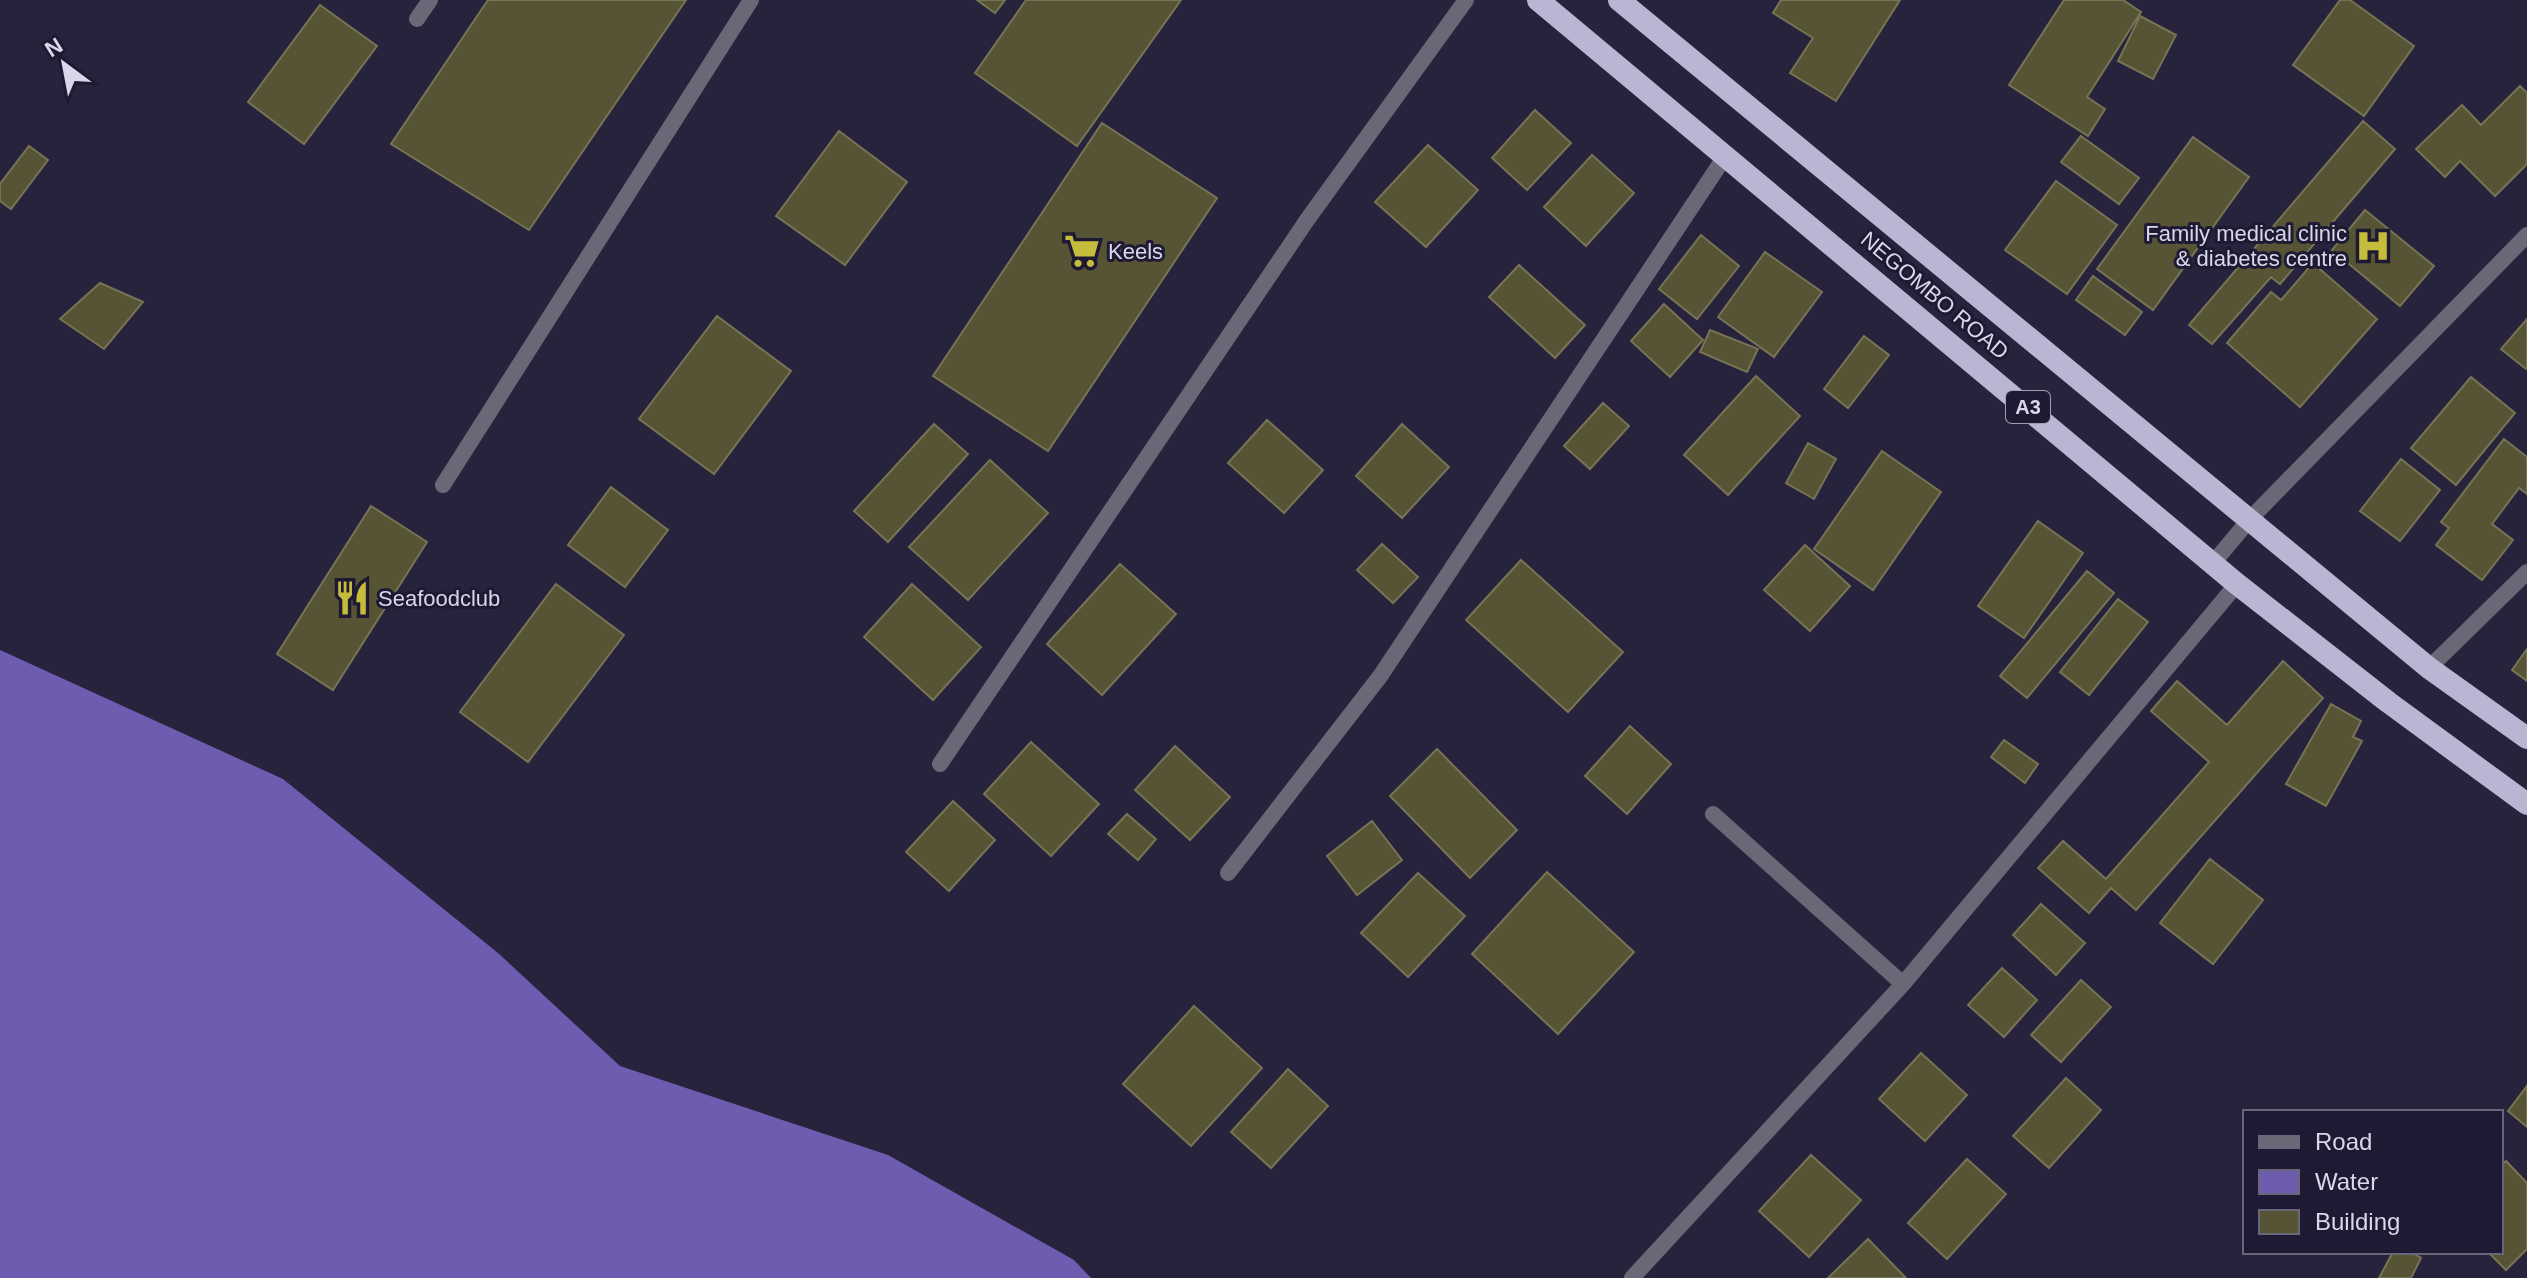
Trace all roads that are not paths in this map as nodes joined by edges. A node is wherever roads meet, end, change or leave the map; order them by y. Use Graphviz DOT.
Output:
graph roads {
  1 [pos="430,0"];
  2 [pos="751,0"];
  3 [pos="1466,0"];
  4 [pos="1538,0"];
  5 [pos="1619,0"];
  6 [pos="417,19"];
  7 [pos="1726,155"];
  8 [pos="2527,235"];
  9 [pos="443,485"];
  10 [pos="2250,519"];
  11 [pos="2214,562"];
  12 [pos="2527,572"];
  13 [pos="2237,584"];
  14 [pos="2429,668"];
  15 [pos="2527,738"];
  16 [pos="940,764"];
  17 [pos="2527,804"];
  18 [pos="1713,814"];
  19 [pos="1228,873"];
  20 [pos="1903,984"];
  21 [pos="1632,1278"];
  1 -- 6 [label="street"];
  2 -- 9 [label="street"];
  3 -- 16 [label="street"];
  4 -- 7 [label="highway, NEGOMBO ROAD / A3"];
  5 -- 10 [label="highway, NEGOMBO ROAD / A3"];
  7 -- 11 [label="highway, NEGOMBO ROAD / A3"];
  7 -- 19 [label="street"];
  8 -- 10 [label="street"];
  10 -- 11 [label="street"];
  10 -- 14 [label="highway, NEGOMBO ROAD / A3"];
  11 -- 13 [label="highway, NEGOMBO ROAD / A3"];
  12 -- 14 [label="street"];
  13 -- 17 [label="highway, NEGOMBO ROAD / A3"];
  13 -- 20 [label="street"];
  14 -- 15 [label="highway, NEGOMBO ROAD / A3"];
  18 -- 20 [label="street"];
  20 -- 21 [label="street"];
}
